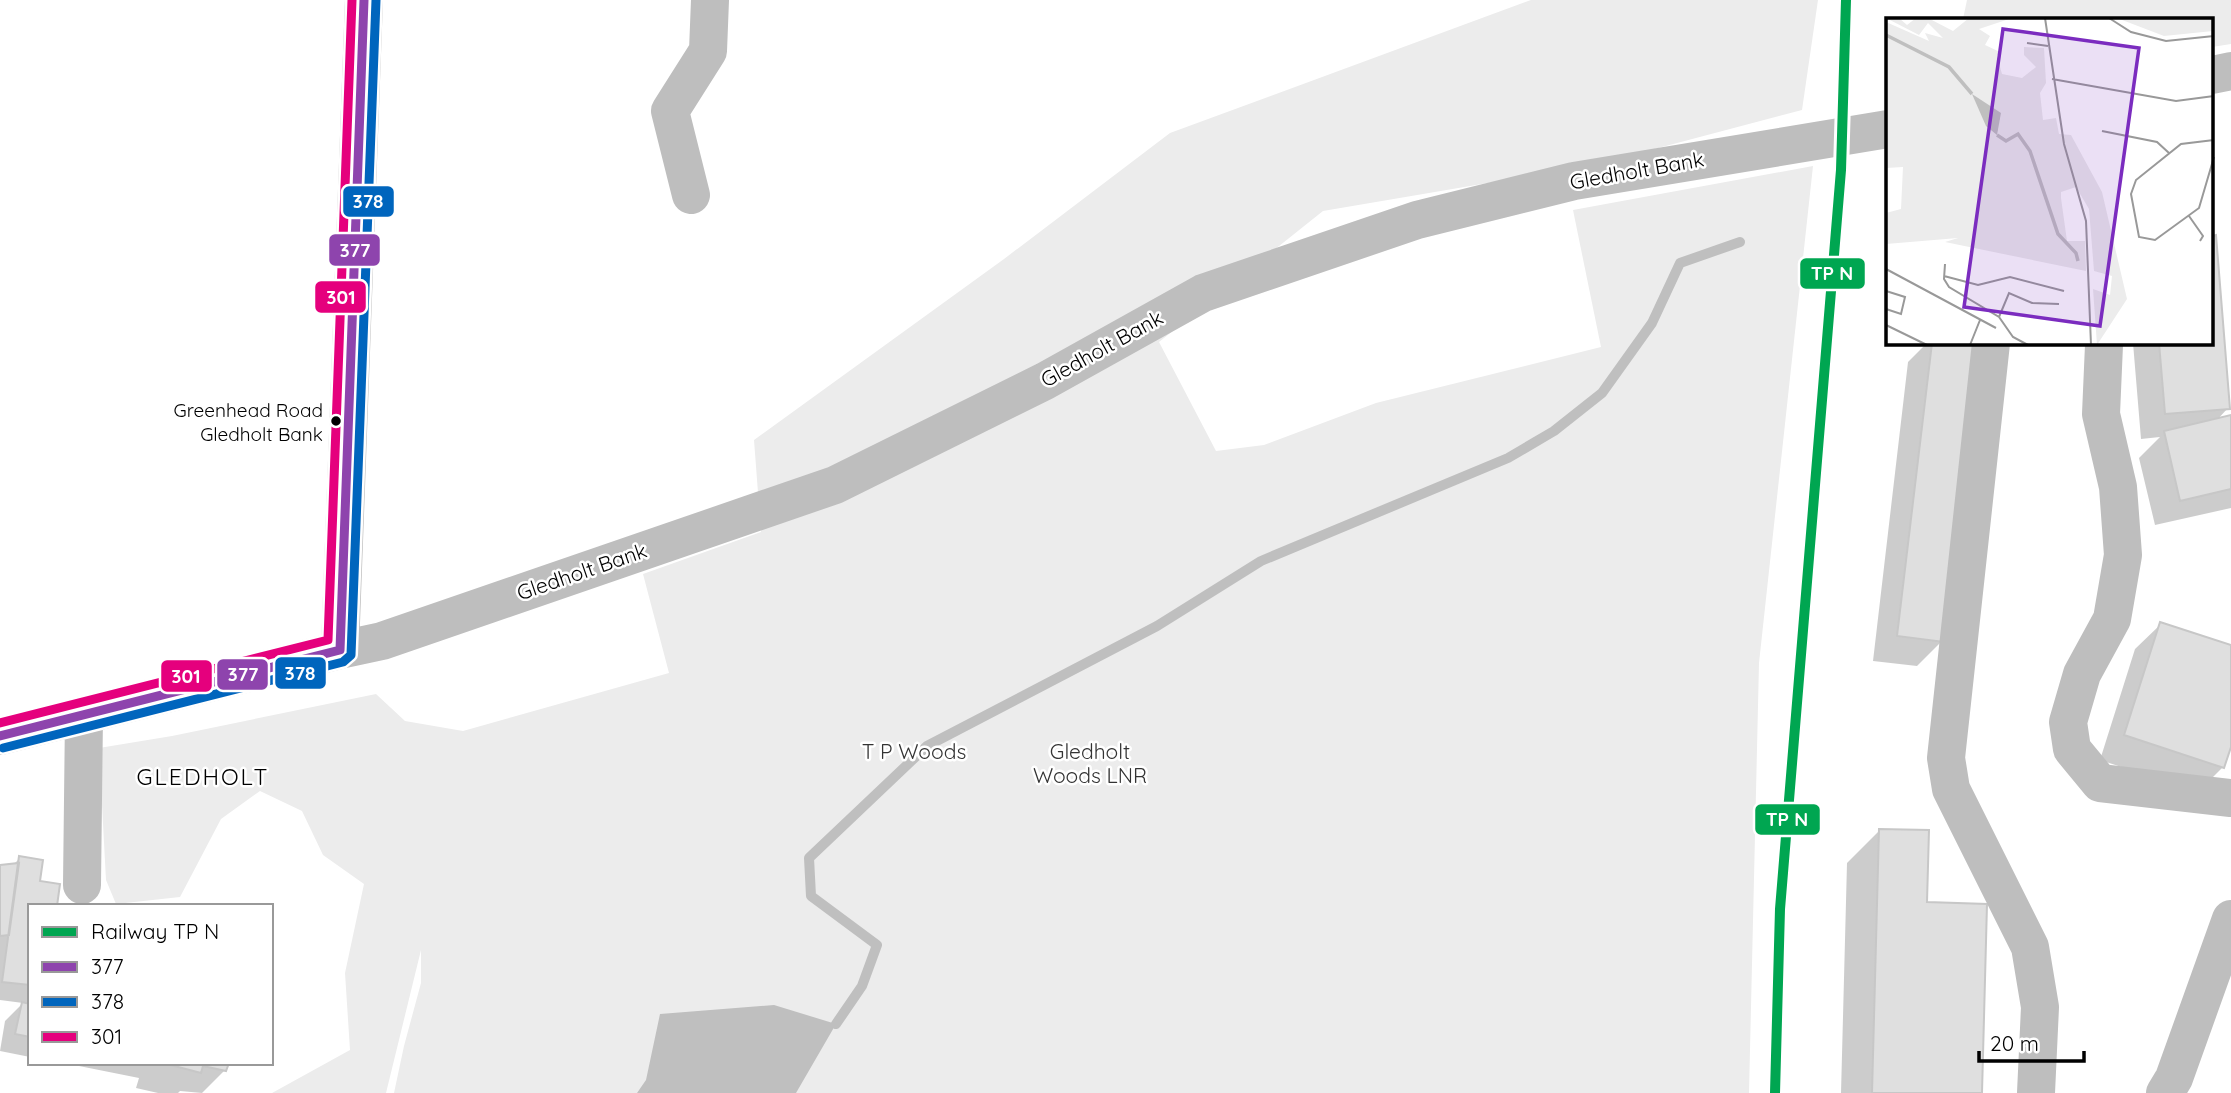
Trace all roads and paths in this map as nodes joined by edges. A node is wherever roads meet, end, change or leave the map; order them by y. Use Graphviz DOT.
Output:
graph roads {
  1 [pos="364,0"];
  2 [pos="710,0"];
  3 [pos="1886,129"];
  4 [pos="691,195"];
  5 [pos="1991,345"];
  6 [pos="2104,345"];
  7 [pos="340,650"];
  8 [pos="84,715"];
  9 [pos="0,736"];
  10 [pos="2231,798"];
  11 [pos="82,886"];
  12 [pos="2231,919"];
  13 [pos="2036,1093"];
  14 [pos="2165,1093"];
  1 -- 7 [label="street"];
  2 -- 4 [label="street"];
  3 -- 7 [label="street, Gledholt Bank"];
  5 -- 13 [label="street"];
  6 -- 10 [label="street"];
  7 -- 8 [label="street, Gledholt Bank"];
  8 -- 9 [label="street, Gledholt Bank"];
  8 -- 11 [label="street"];
  12 -- 14 [label="street"];
}
